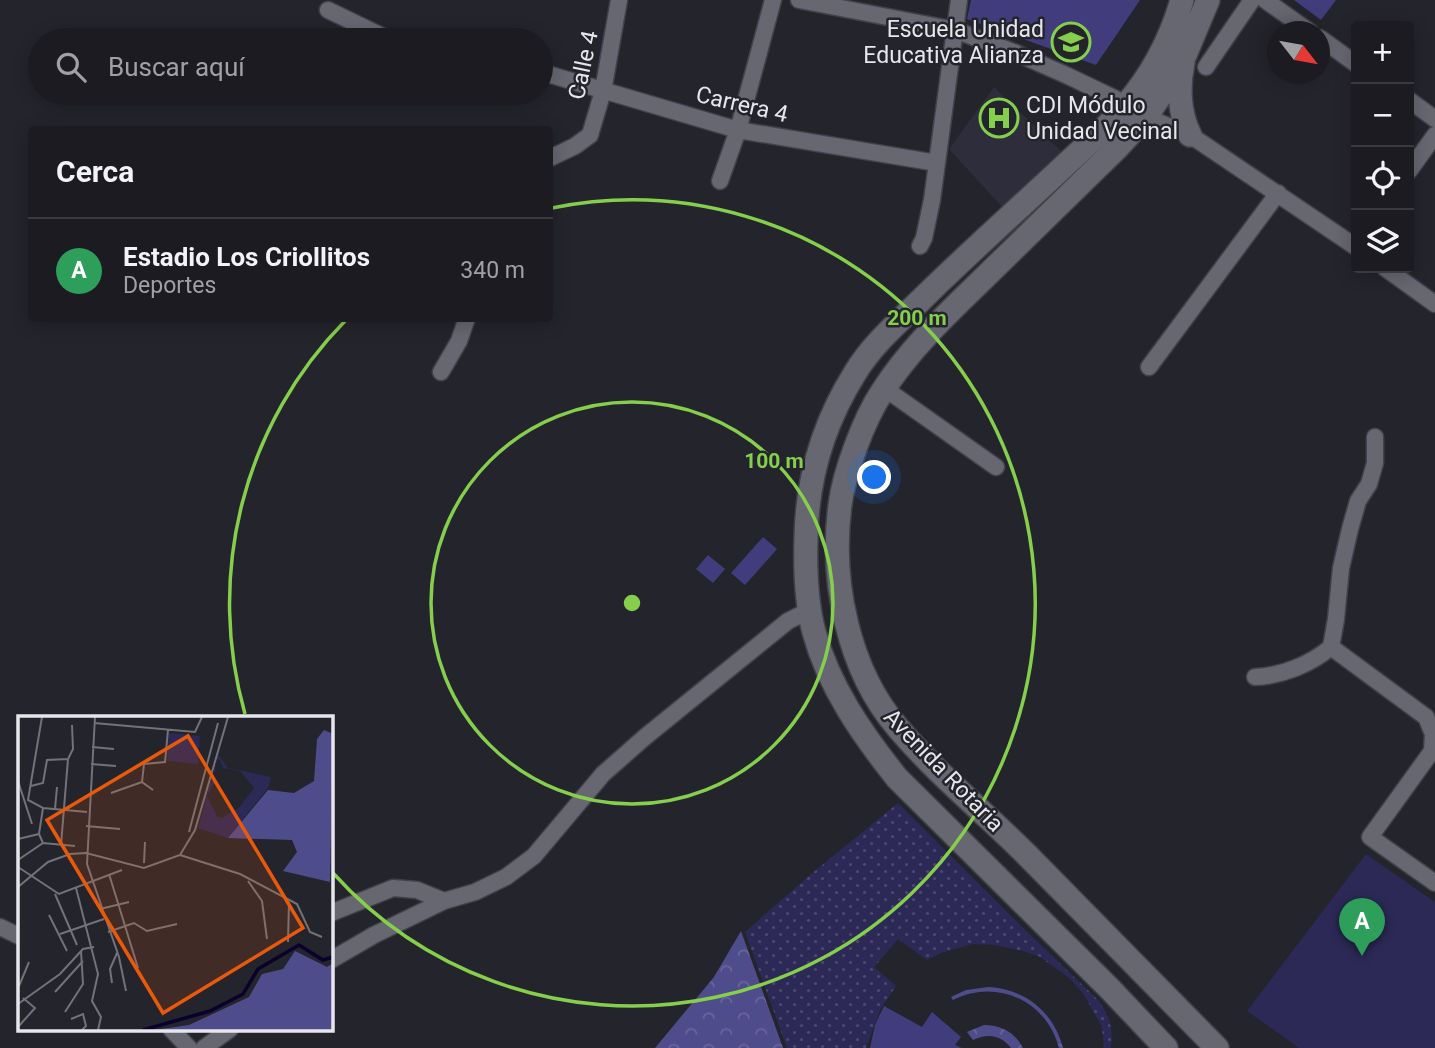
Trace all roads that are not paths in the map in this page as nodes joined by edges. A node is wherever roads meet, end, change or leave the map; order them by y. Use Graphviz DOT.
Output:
graph roads {
  1 [pos="619,0"];
  2 [pos="773,0"];
  3 [pos="799,0"];
  4 [pos="959,0"];
  5 [pos="1182,0"];
  6 [pos="1208,0"];
  7 [pos="1252,0"];
  8 [pos="1265,0"];
  9 [pos="328,10"];
  10 [pos="1295,21"];
  11 [pos="365,28"];
  12 [pos="955,30"];
  13 [pos="1330,45"];
  14 [pos="1185,55"];
  15 [pos="1351,60"];
  16 [pos="1206,67"];
  17 [pos="553,76"];
  18 [pos="603,91"];
  19 [pos="1414,104"];
  20 [pos="1126,105"];
  21 [pos="1146,117"];
  22 [pos="1435,119"];
  23 [pos="738,130"];
  24 [pos="1190,135"];
  25 [pos="1435,135"];
  26 [pos="553,157"];
  27 [pos="937,163"];
  28 [pos="1414,164"];
  29 [pos="720,181"];
  30 [pos="1278,193"];
  31 [pos="922,242"];
  32 [pos="1351,242"];
  33 [pos="1392,273"];
  34 [pos="1435,304"];
  35 [pos="466,322"];
  36 [pos="1149,367"];
  37 [pos="441,372"];
  38 [pos="884,388"];
  39 [pos="1375,437"];
  40 [pos="996,467"];
  41 [pos="810,610"];
  42 [pos="1331,647"];
  43 [pos="1255,677"];
  44 [pos="1435,883"];
  45 [pos="444,901"];
  46 [pos="332,913"];
  47 [pos="0,927"];
  48 [pos="18,936"];
  49 [pos="332,959"];
  50 [pos="171,1030"];
  51 [pos="229,1030"];
  52 [pos="189,1048"];
  53 [pos="204,1048"];
  54 [pos="1166,1048"];
  55 [pos="1217,1048"];
  1 -- 18 [label="street, Calle 4"];
  2 -- 23 [label="street"];
  3 -- 12 [label="street"];
  4 -- 12 [label="street"];
  5 -- 20 [label="main road, Avenida Rotaria"];
  6 -- 14 [label="main road, Avenida Rotaria"];
  7 -- 16 [label="street"];
  8 -- 10 [label="street"];
  9 -- 11 [label="street"];
  12 -- 20 [label="street"];
  12 -- 27 [label="street"];
  13 -- 15 [label="street"];
  14 -- 21 [label="main road, Avenida Rotaria"];
  14 -- 24 [label="main road"];
  17 -- 18 [label="street, Carrera 4"];
  18 -- 23 [label="street, Carrera 4"];
  18 -- 26 [label="street, Calle 4"];
  19 -- 22 [label="street"];
  20 -- 21 [label="street"];
  20 -- 41 [label="main road, Avenida Rotaria"];
  21 -- 24 [label="street"];
  21 -- 38 [label="main road, Avenida Rotaria"];
  23 -- 27 [label="street, Carrera 4"];
  23 -- 29 [label="street"];
  24 -- 30 [label="street"];
  25 -- 28 [label="street"];
  27 -- 31 [label="street"];
  30 -- 32 [label="street"];
  30 -- 36 [label="street"];
  33 -- 34 [label="street"];
  35 -- 37 [label="street"];
  38 -- 40 [label="street"];
  38 -- 55 [label="main road, Avenida Rotaria"];
  39 -- 42 [label="street"];
  41 -- 45 [label="street"];
  41 -- 54 [label="main road, Avenida Rotaria"];
  42 -- 43 [label="street"];
  42 -- 44 [label="street"];
  45 -- 46 [label="street"];
  45 -- 49 [label="street"];
  47 -- 48 [label="street"];
  50 -- 52 [label="street"];
  51 -- 53 [label="street"];
}
